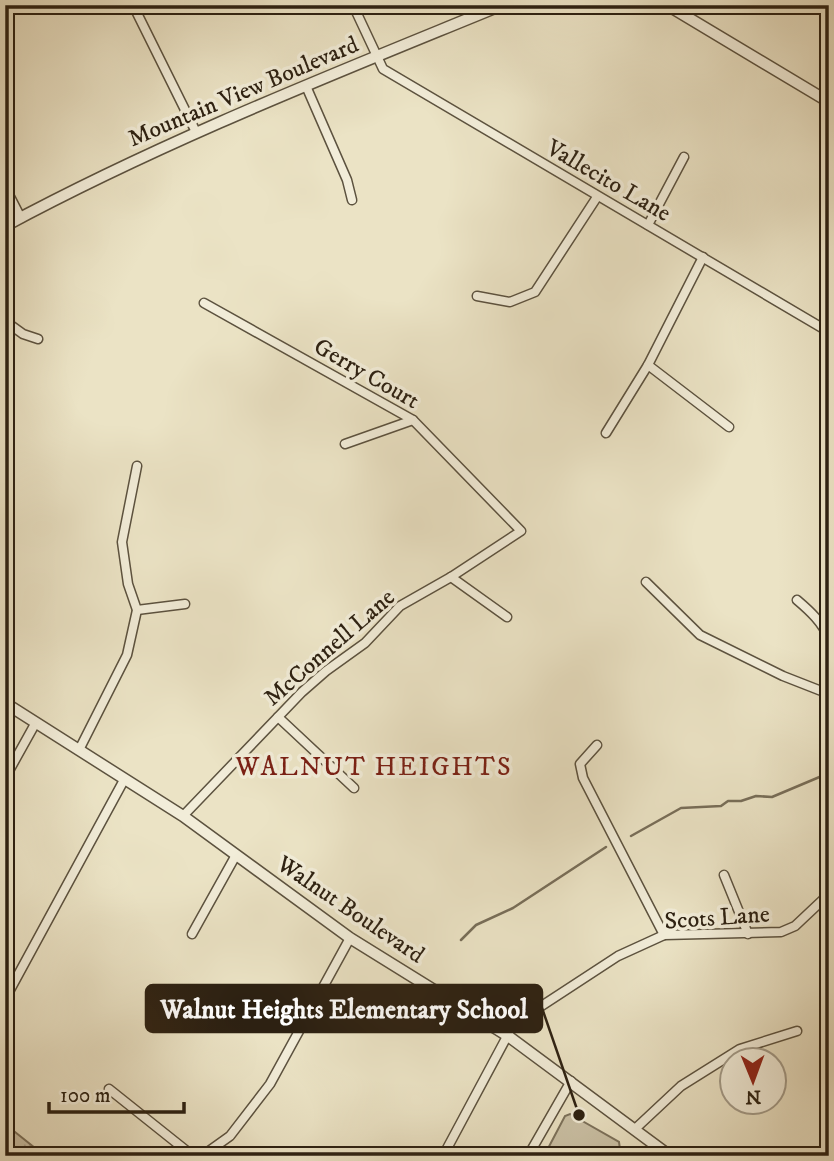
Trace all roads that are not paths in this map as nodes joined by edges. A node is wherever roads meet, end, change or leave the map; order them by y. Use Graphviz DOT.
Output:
graph roads {
  1 [pos="132,5"];
  2 [pos="353,5"];
  3 [pos="502,5"];
  4 [pos="667,5"];
  5 [pos="377,56"];
  6 [pos="306,86"];
  7 [pos="829,102"];
  8 [pos="196,132"];
  9 [pos="684,158"];
  10 [pos="5,187"];
  11 [pos="597,197"];
  12 [pos="352,200"];
  13 [pos="20,218"];
  14 [pos="648,225"];
  15 [pos="5,226"];
  16 [pos="703,257"];
  17 [pos="477,296"];
  18 [pos="204,303"];
  19 [pos="5,321"];
  20 [pos="829,332"];
  21 [pos="38,339"];
  22 [pos="648,365"];
  23 [pos="413,420"];
  24 [pos="729,427"];
  25 [pos="606,433"];
  26 [pos="345,444"];
  27 [pos="137,466"];
  28 [pos="521,531"];
  29 [pos="452,576"];
  30 [pos="646,582"];
  31 [pos="797,600"];
  32 [pos="185,604"];
  33 [pos="136,610"];
  34 [pos="507,617"];
  35 [pos="829,639"];
  36 [pos="829,692"];
  37 [pos="5,703"];
  38 [pos="278,717"];
  39 [pos="35,724"];
  40 [pos="597,744"];
  41 [pos="79,750"];
  42 [pos="5,778"];
  43 [pos="124,780"];
  44 [pos="354,788"];
  45 [pos="183,816"];
  46 [pos="236,855"];
  47 [pos="724,875"];
  48 [pos="829,894"];
  49 [pos="192,934"];
  50 [pos="748,934"];
  51 [pos="664,935"];
  52 [pos="350,938"];
  53 [pos="5,999"];
  54 [pos="797,1031"];
  55 [pos="508,1035"];
  56 [pos="571,1081"];
  57 [pos="109,1089"];
  58 [pos="635,1129"];
  59 [pos="193,1156"];
  60 [pos="202,1156"];
  61 [pos="443,1156"];
  62 [pos="528,1156"];
  63 [pos="670,1156"];
  1 -- 8 [label="street"];
  2 -- 5 [label="street, Vallecito Lane"];
  3 -- 5 [label="street, Mountain View Boulevard"];
  4 -- 7 [label="street"];
  5 -- 6 [label="street, Mountain View Boulevard"];
  5 -- 11 [label="street, Vallecito Lane"];
  6 -- 8 [label="street, Mountain View Boulevard"];
  6 -- 12 [label="street"];
  8 -- 13 [label="street, Mountain View Boulevard"];
  9 -- 14 [label="street"];
  10 -- 13 [label="street"];
  11 -- 14 [label="street, Vallecito Lane"];
  11 -- 17 [label="street"];
  13 -- 15 [label="street, Mountain View Boulevard"];
  14 -- 16 [label="street, Vallecito Lane"];
  16 -- 20 [label="street, Vallecito Lane"];
  16 -- 22 [label="street"];
  18 -- 23 [label="street, Gerry Court"];
  19 -- 21 [label="street"];
  22 -- 24 [label="street"];
  22 -- 25 [label="street"];
  23 -- 26 [label="street"];
  23 -- 28 [label="street, Gerry Court"];
  27 -- 33 [label="street"];
  28 -- 29 [label="street, McConnell Lane"];
  29 -- 34 [label="street"];
  29 -- 38 [label="street, McConnell Lane"];
  30 -- 36 [label="street"];
  31 -- 35 [label="street"];
  32 -- 33 [label="street"];
  33 -- 41 [label="street"];
  37 -- 39 [label="street, Walnut Boulevard"];
  38 -- 44 [label="street"];
  38 -- 45 [label="street, McConnell Lane"];
  39 -- 41 [label="street, Walnut Boulevard"];
  39 -- 42 [label="street"];
  40 -- 51 [label="street"];
  41 -- 43 [label="street, Walnut Boulevard"];
  43 -- 45 [label="street, Walnut Boulevard"];
  43 -- 53 [label="street"];
  45 -- 46 [label="street, Walnut Boulevard"];
  46 -- 49 [label="street"];
  46 -- 52 [label="street, Walnut Boulevard"];
  47 -- 50 [label="street"];
  48 -- 50 [label="street, Scots Lane"];
  50 -- 51 [label="street, Scots Lane"];
  51 -- 55 [label="street, Scots Lane"];
  52 -- 55 [label="street, Walnut Boulevard"];
  52 -- 60 [label="street"];
  54 -- 58 [label="street"];
  55 -- 56 [label="street, Walnut Boulevard"];
  55 -- 61 [label="street, Scots Lane"];
  56 -- 58 [label="street, Walnut Boulevard"];
  56 -- 62 [label="street"];
  57 -- 59 [label="street"];
  58 -- 63 [label="street, Walnut Boulevard"];
}
